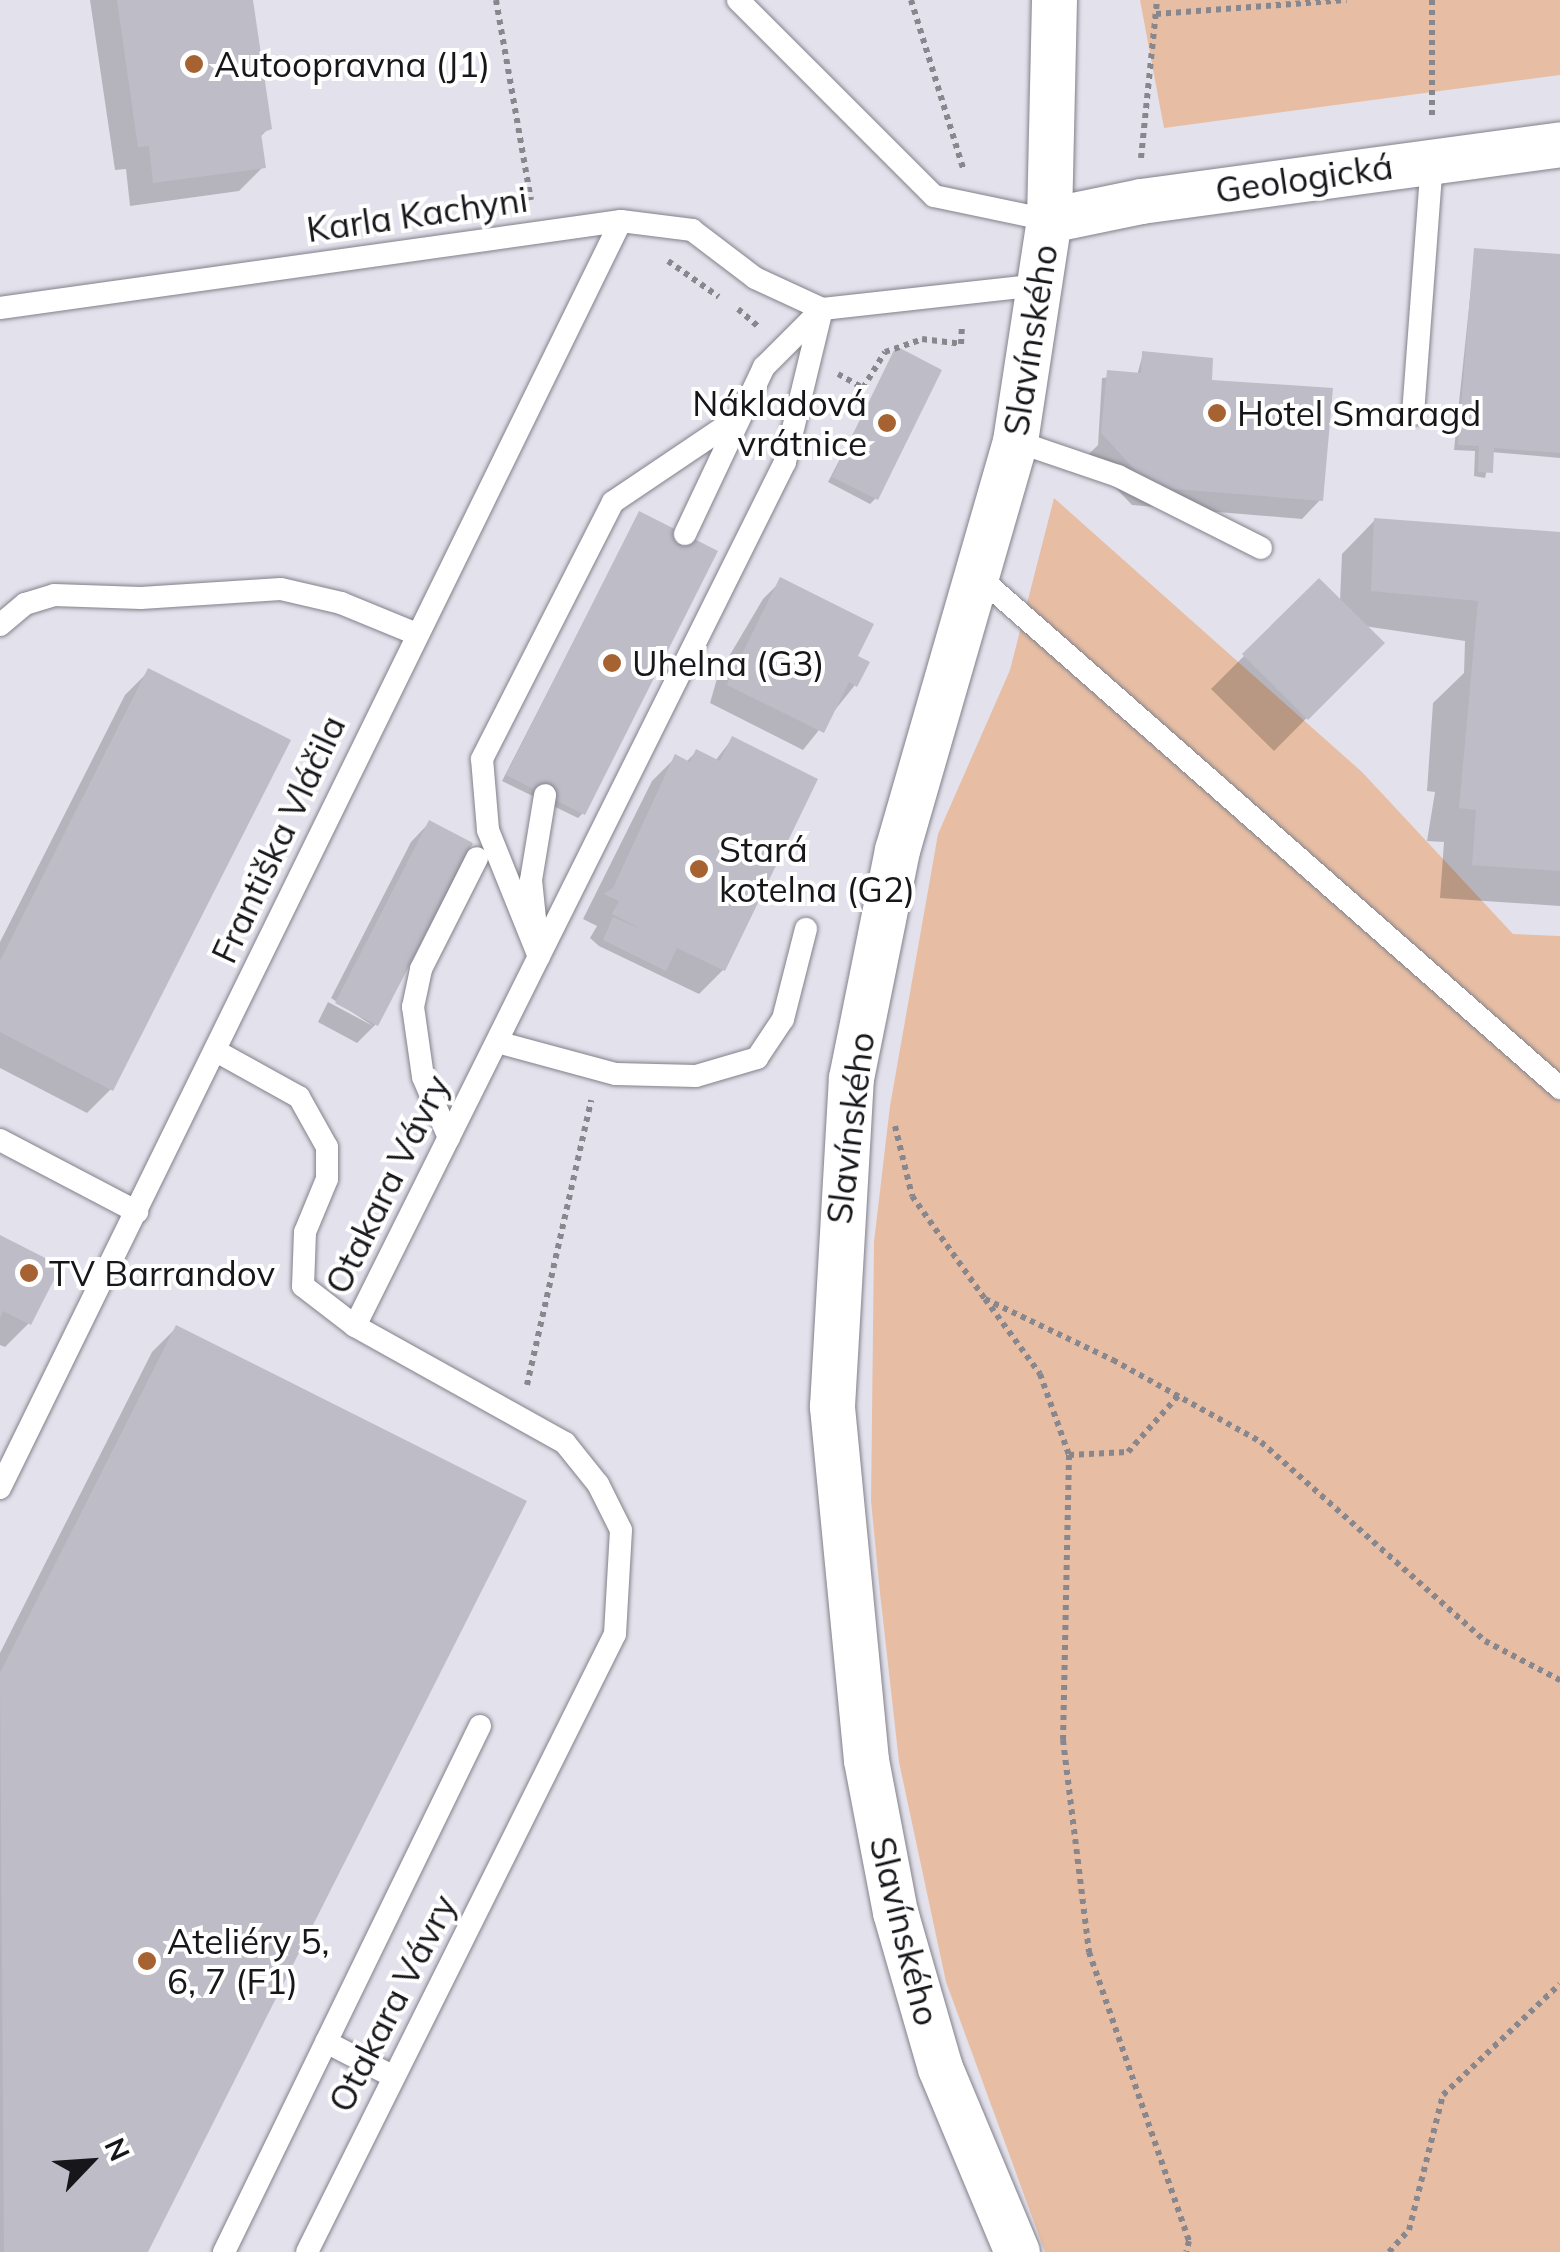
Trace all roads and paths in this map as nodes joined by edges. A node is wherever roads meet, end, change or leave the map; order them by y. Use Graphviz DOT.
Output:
graph roads {
  1 [pos="496,0"];
  2 [pos="738,0"];
  3 [pos="911,0"];
  4 [pos="1054,0"];
  5 [pos="1158,0"];
  6 [pos="1346,0"];
  7 [pos="1432,0"];
  8 [pos="1156,14"];
  9 [pos="1560,144"];
  10 [pos="1141,160"];
  11 [pos="1432,161"];
  12 [pos="972,201"];
  13 [pos="1049,220"];
  14 [pos="621,221"];
  15 [pos="538,233"];
  16 [pos="1039,285"];
  17 [pos="0,308"];
  18 [pos="822,309"];
  19 [pos="1413,414"];
  20 [pos="733,422"];
  21 [pos="1016,441"];
  22 [pos="685,534"];
  23 [pos="1261,548"];
  24 [pos="979,577"];
  25 [pos="0,625"];
  26 [pos="414,633"];
  27 [pos="545,794"];
  28 [pos="478,858"];
  29 [pos="806,928"];
  30 [pos="539,957"];
  31 [pos="497,1042"];
  32 [pos="216,1051"];
  33 [pos="598,1069"];
  34 [pos="851,1078"];
  35 [pos="1560,1088"];
  36 [pos="449,1138"];
  37 [pos="0,1140"];
  38 [pos="136,1212"];
  39 [pos="985,1300"];
  40 [pos="355,1326"];
  41 [pos="1178,1396"];
  42 [pos="520,1418"];
  43 [pos="1069,1455"];
  44 [pos="0,1488"];
  45 [pos="1560,1680"];
  46 [pos="480,1726"];
  47 [pos="1560,1984"];
  48 [pos="1557,1993"];
  49 [pos="326,2042"];
  50 [pos="394,2077"];
  51 [pos="224,2252"];
  52 [pos="307,2252"];
  53 [pos="1018,2252"];
  54 [pos="1186,2252"];
  55 [pos="1389,2252"];
  1 -- 15 [label="path"];
  2 -- 12 [label="lane"];
  3 -- 12 [label="path"];
  4 -- 13 [label="street, Slavínského"];
  5 -- 8 [label="path"];
  6 -- 8 [label="path"];
  7 -- 11 [label="path"];
  8 -- 10 [label="path"];
  9 -- 11 [label="street, Geologická"];
  11 -- 13 [label="street, Geologická"];
  11 -- 19 [label="lane"];
  12 -- 13 [label="lane"];
  13 -- 16 [label="street, Slavínského"];
  14 -- 15 [label="lane, Karla Kachyni"];
  14 -- 18 [label="lane, Karla Kachyni"];
  14 -- 26 [label="lane, Františka Vláčila"];
  15 -- 17 [label="lane, Karla Kachyni"];
  16 -- 18 [label="lane"];
  16 -- 21 [label="street, Slavínského"];
  18 -- 20 [label="lane"];
  18 -- 30 [label="lane, Otakara Vávry"];
  20 -- 22 [label="lane"];
  20 -- 30 [label="lane"];
  21 -- 23 [label="lane"];
  21 -- 24 [label="street, Slavínského"];
  24 -- 34 [label="street, Slavínského"];
  24 -- 35 [label="lane"];
  25 -- 26 [label="lane"];
  26 -- 32 [label="lane, Františka Vláčila"];
  27 -- 30 [label="lane"];
  28 -- 36 [label="lane"];
  29 -- 33 [label="lane"];
  30 -- 31 [label="lane, Otakara Vávry"];
  31 -- 33 [label="lane"];
  31 -- 36 [label="lane, Otakara Vávry"];
  32 -- 38 [label="lane, Františka Vláčila"];
  32 -- 40 [label="lane"];
  33 -- 42 [label="path"];
  34 -- 39 [label="path"];
  34 -- 53 [label="street, Slavínského"];
  36 -- 40 [label="lane, Otakara Vávry"];
  37 -- 38 [label="lane"];
  38 -- 44 [label="lane, Františka Vláčila"];
  39 -- 41 [label="path"];
  39 -- 43 [label="path"];
  40 -- 42 [label="lane, Otakara Vávry"];
  41 -- 43 [label="path"];
  41 -- 45 [label="path"];
  42 -- 50 [label="lane, Otakara Vávry"];
  43 -- 54 [label="path"];
  46 -- 49 [label="lane"];
  47 -- 48 [label="path"];
  48 -- 55 [label="path"];
  49 -- 50 [label="lane"];
  49 -- 51 [label="lane"];
  50 -- 52 [label="lane, Otakara Vávry"];
}
